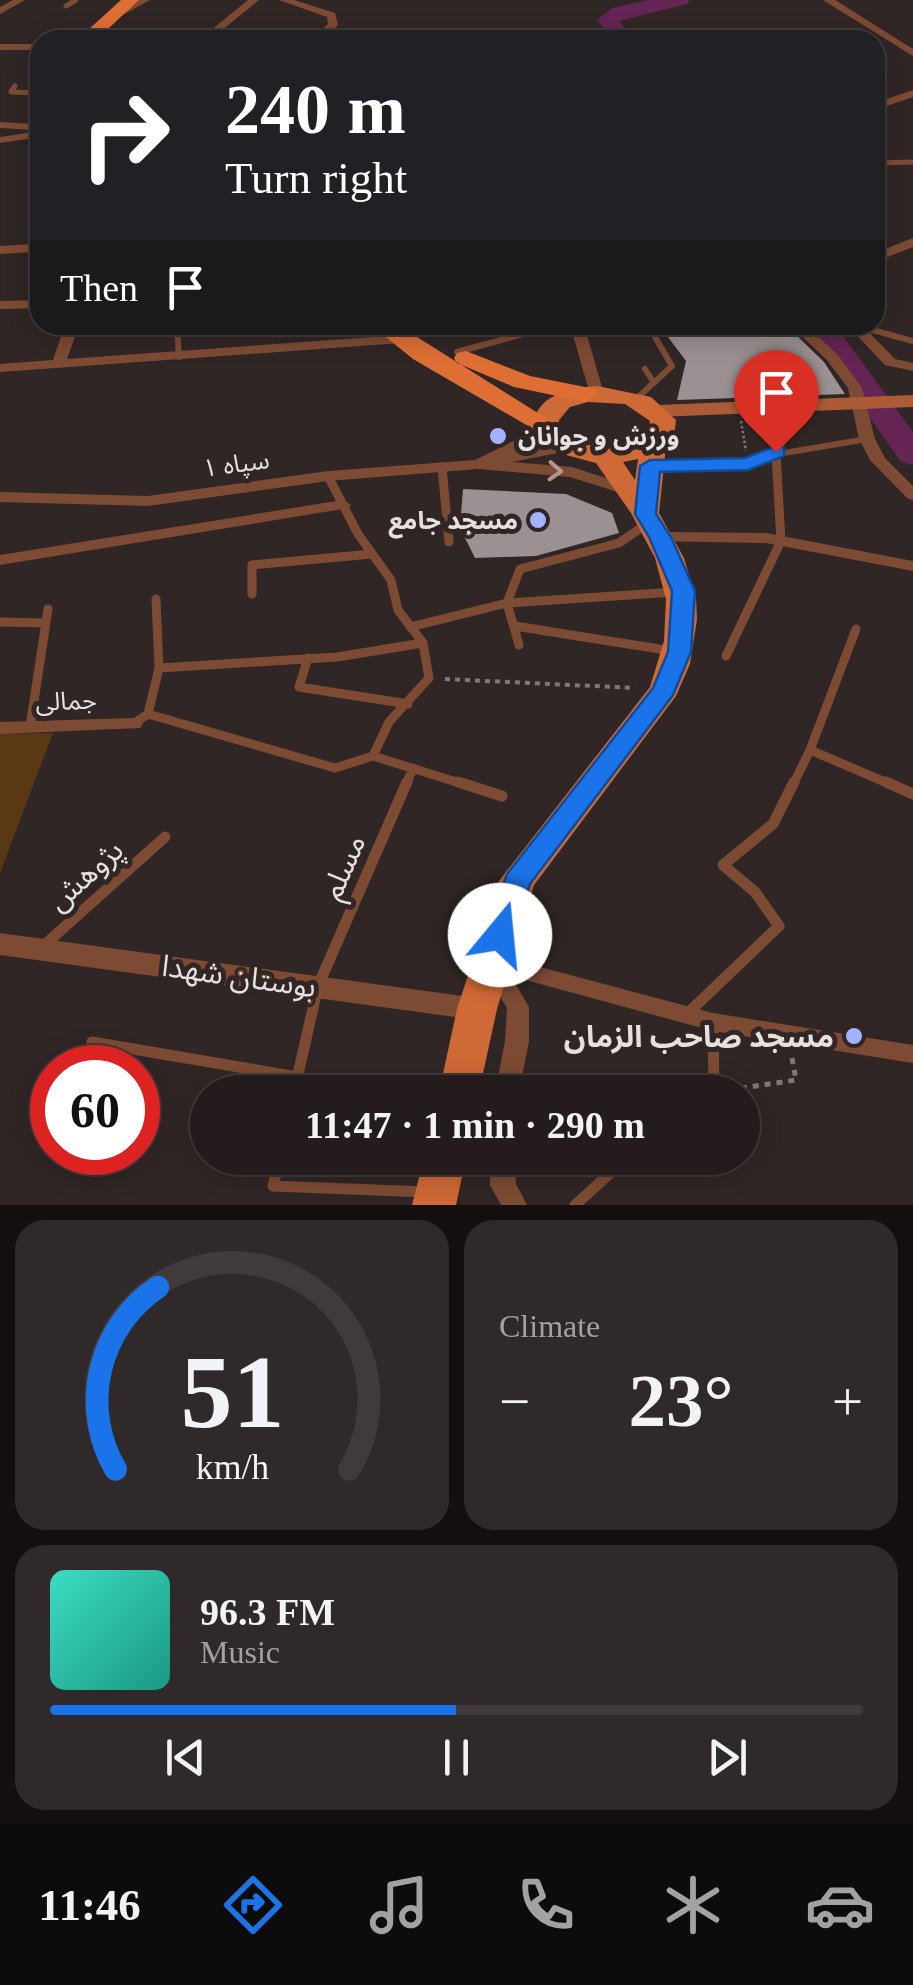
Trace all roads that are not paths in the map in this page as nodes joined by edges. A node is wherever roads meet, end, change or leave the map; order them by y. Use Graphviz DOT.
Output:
graph roads {
  1 [pos="20,0"];
  2 [pos="76,0"];
  3 [pos="111,0"];
  4 [pos="131,0"];
  5 [pos="145,0"];
  6 [pos="254,0"];
  7 [pos="284,0"];
  8 [pos="828,0"];
  9 [pos="66,6"];
  10 [pos="0,11"];
  11 [pos="78,30"];
  12 [pos="97,30"];
  13 [pos="216,30"];
  14 [pos="326,30"];
  15 [pos="876,30"];
  16 [pos="885,36"];
  17 [pos="0,46"];
  18 [pos="30,47"];
  19 [pos="913,53"];
  20 [pos="14,86"];
  21 [pos="30,93"];
  22 [pos="913,93"];
  23 [pos="885,104"];
  24 [pos="0,125"];
  25 [pos="30,130"];
  26 [pos="30,133"];
  27 [pos="0,140"];
  28 [pos="913,162"];
  29 [pos="885,163"];
  30 [pos="913,242"];
  31 [pos="0,250"];
  32 [pos="30,250"];
  33 [pos="885,254"];
  34 [pos="30,304"];
  35 [pos="0,305"];
  36 [pos="885,333"];
  37 [pos="68,335"];
  38 [pos="178,335"];
  39 [pos="351,335"];
  40 [pos="409,335"];
  41 [pos="415,335"];
  42 [pos="519,335"];
  43 [pos="579,335"];
  44 [pos="654,335"];
  45 [pos="808,335"];
  46 [pos="864,335"];
  47 [pos="913,341"];
  48 [pos="457,352"];
  49 [pos="179,356"];
  50 [pos="58,365"];
  51 [pos="0,368"];
  52 [pos="913,368"];
  53 [pos="645,369"];
  54 [pos="592,394"];
  55 [pos="649,398"];
  56 [pos="905,402"];
  57 [pos="862,403"];
  58 [pos="545,427"];
  59 [pos="868,439"];
  60 [pos="568,448"];
  61 [pos="776,452"];
  62 [pos="604,455"];
  63 [pos="652,455"];
  64 [pos="478,464"];
  65 [pos="442,466"];
  66 [pos="328,476"];
  67 [pos="913,495"];
  68 [pos="0,498"];
  69 [pos="343,505"];
  70 [pos="646,516"];
  71 [pos="780,540"];
  72 [pos="449,542"];
  73 [pos="372,554"];
  74 [pos="0,560"];
  75 [pos="913,566"];
  76 [pos="683,591"];
  77 [pos="252,594"];
  78 [pos="156,599"];
  79 [pos="507,603"];
  80 [pos="48,610"];
  81 [pos="0,622"];
  82 [pos="46,623"];
  83 [pos="515,626"];
  84 [pos="410,627"];
  85 [pos="856,630"];
  86 [pos="423,643"];
  87 [pos="519,645"];
  88 [pos="680,652"];
  89 [pos="360,653"];
  90 [pos="726,656"];
  91 [pos="308,658"];
  92 [pos="355,666"];
  93 [pos="158,668"];
  94 [pos="408,704"];
  95 [pos="141,719"];
  96 [pos="30,727"];
  97 [pos="0,728"];
  98 [pos="810,750"];
  99 [pos="374,756"];
  100 [pos="413,768"];
  101 [pos="913,794"];
  102 [pos="502,796"];
  103 [pos="165,837"];
  104 [pos="0,944"];
  105 [pos="39,950"];
  106 [pos="492,962"];
  107 [pos="318,986"];
  108 [pos="477,1010"];
  109 [pos="686,1015"];
  110 [pos="714,1022"];
  111 [pos="92,1042"];
  112 [pos="913,1054"];
  113 [pos="281,1075"];
  114 [pos="299,1075"];
  115 [pos="463,1075"];
  116 [pos="510,1075"];
  117 [pos="714,1075"];
  118 [pos="276,1175"];
  119 [pos="503,1175"];
  120 [pos="608,1175"];
  121 [pos="439,1185"];
  122 [pos="514,1205"];
  123 [pos="575,1205"];
  1 -- 10 [label="street"];
  2 -- 9 [label="lane"];
  3 -- 11 [label="highway"];
  4 -- 12 [label="highway"];
  5 -- 12 [label="street"];
  6 -- 13 [label="street"];
  7 -- 14 [label="street"];
  8 -- 15 [label="street"];
  16 -- 19 [label="street"];
  17 -- 18 [label="street"];
  20 -- 21 [label="lane"];
  22 -- 23 [label="street"];
  24 -- 25 [label="street"];
  26 -- 27 [label="street"];
  28 -- 29 [label="lane"];
  30 -- 33 [label="street"];
  31 -- 32 [label="street"];
  34 -- 35 [label="street"];
  36 -- 47 [label="lane"];
  37 -- 50 [label="street"];
  38 -- 49 [label="lane"];
  39 -- 49 [label="street"];
  40 -- 58 [label="highway"];
  41 -- 48 [label="highway"];
  42 -- 48 [label="lane"];
  43 -- 54 [label="street"];
  44 -- 55 [label="lane"];
  45 -- 57 [label="street"];
  46 -- 52 [label="street"];
  48 -- 54 [label="highway"];
  49 -- 50 [label="street"];
  50 -- 51 [label="street"];
  53 -- 55 [label="lane"];
  54 -- 55 [label="main road"];
  54 -- 58 [label="main road"];
  55 -- 57 [label="main road"];
  55 -- 63 [label="main road"];
  56 -- 57 [label="main road"];
  57 -- 59 [label="street"];
  58 -- 60 [label="main road"];
  58 -- 64 [label="street"];
  59 -- 61 [label="lane"];
  59 -- 67 [label="street"];
  60 -- 62 [label="main road"];
  60 -- 64 [label="street"];
  61 -- 63 [label="lane"];
  61 -- 71 [label="lane"];
  62 -- 63 [label="main road"];
  62 -- 70 [label="main road"];
  63 -- 70 [label="main road"];
  64 -- 65 [label="street, سپاه ۱"];
  64 -- 70 [label="street, one-way"];
  65 -- 66 [label="street, سپاه ۱"];
  65 -- 72 [label="lane"];
  66 -- 68 [label="street, سپاه ۱"];
  66 -- 69 [label="lane"];
  69 -- 73 [label="lane"];
  69 -- 74 [label="street"];
  70 -- 71 [label="street"];
  70 -- 76 [label="main road"];
  70 -- 79 [label="lane"];
  71 -- 75 [label="street"];
  71 -- 90 [label="lane"];
  73 -- 77 [label="lane"];
  73 -- 84 [label="lane"];
  76 -- 79 [label="lane"];
  76 -- 88 [label="main road"];
  78 -- 93 [label="lane"];
  79 -- 83 [label="lane"];
  79 -- 84 [label="lane"];
  80 -- 82 [label="lane"];
  81 -- 82 [label="lane"];
  82 -- 96 [label="lane"];
  83 -- 87 [label="lane"];
  83 -- 88 [label="lane"];
  84 -- 86 [label="lane"];
  85 -- 98 [label="lane"];
  86 -- 89 [label="lane"];
  86 -- 94 [label="lane"];
  88 -- 106 [label="main road"];
  89 -- 91 [label="lane"];
  89 -- 92 [label="lane"];
  91 -- 93 [label="lane"];
  91 -- 94 [label="lane"];
  93 -- 95 [label="lane"];
  94 -- 99 [label="lane"];
  95 -- 96 [label="street, جمالی"];
  95 -- 99 [label="lane"];
  96 -- 97 [label="street, جمالی"];
  98 -- 101 [label="lane"];
  98 -- 109 [label="lane"];
  99 -- 100 [label="lane"];
  100 -- 102 [label="lane"];
  100 -- 107 [label="lane, مسلم"];
  103 -- 105 [label="lane, پژوهش"];
  104 -- 105 [label="street, بوستان شهدا"];
  105 -- 107 [label="street, بوستان شهدا"];
  106 -- 108 [label="main road"];
  106 -- 109 [label="street"];
  106 -- 116 [label="street"];
  107 -- 108 [label="street, بوستان شهدا"];
  107 -- 114 [label="lane"];
  108 -- 115 [label="main road"];
  109 -- 110 [label="street"];
  110 -- 112 [label="street"];
  110 -- 117 [label="lane"];
  111 -- 113 [label="lane"];
  118 -- 121 [label="lane"];
  119 -- 122 [label="street"];
  120 -- 123 [label="lane"];
}
